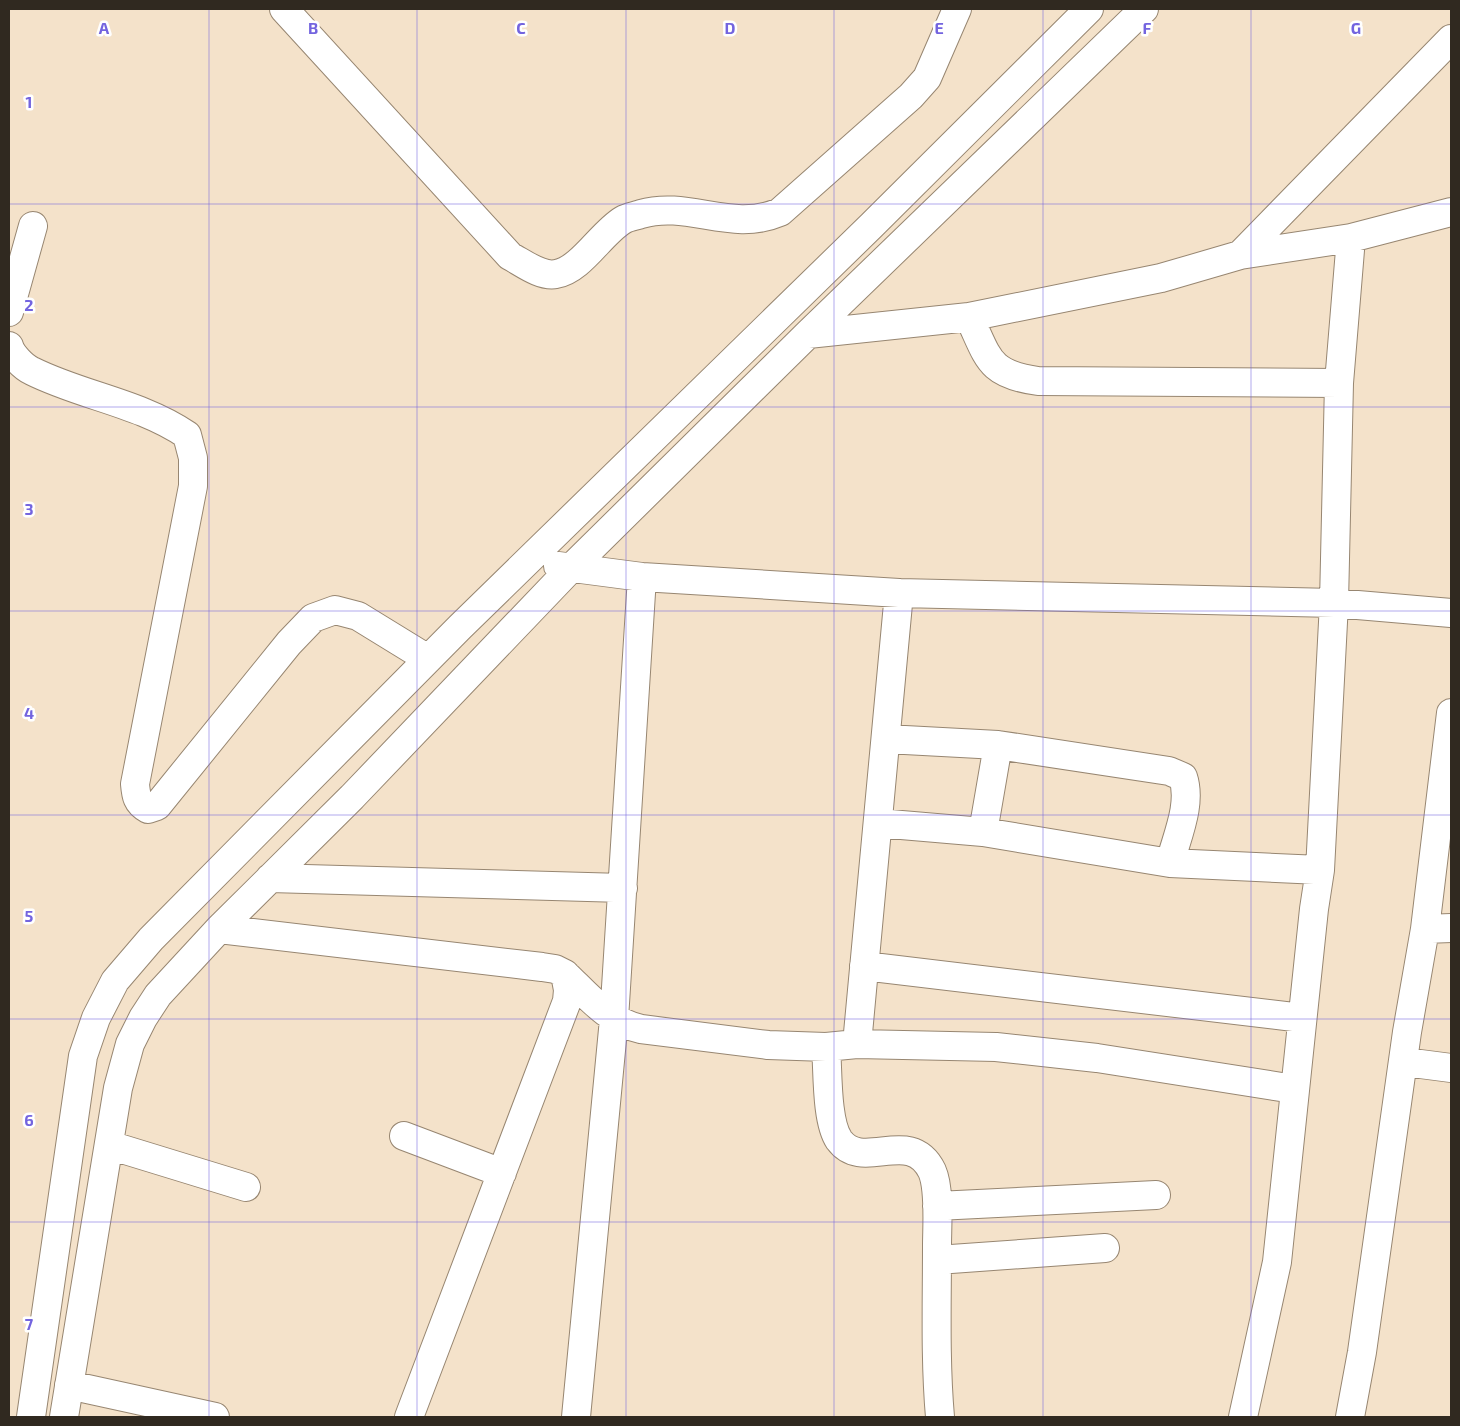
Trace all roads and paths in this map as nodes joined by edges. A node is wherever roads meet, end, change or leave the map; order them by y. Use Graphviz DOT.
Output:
graph roads {
  1 [pos="284,9"];
  2 [pos="957,9"];
  3 [pos="1089,9"];
  4 [pos="1144,9"];
  5 [pos="1451,39"];
  6 [pos="1451,212"];
  7 [pos="33,226"];
  8 [pos="1351,238"];
  9 [pos="1240,255"];
  10 [pos="9,312"];
  11 [pos="969,317"];
  12 [pos="808,334"];
  13 [pos="9,346"];
  14 [pos="1339,383"];
  15 [pos="527,561"];
  16 [pos="572,567"];
  17 [pos="642,577"];
  18 [pos="899,593"];
  19 [pos="1334,603"];
  20 [pos="1451,613"];
  21 [pos="428,659"];
  22 [pos="1451,713"];
  23 [pos="886,740"];
  24 [pos="998,745"];
  25 [pos="878,823"];
  26 [pos="983,832"];
  27 [pos="1170,863"];
  28 [pos="1320,870"];
  29 [pos="270,878"];
  30 [pos="623,888"];
  31 [pos="1451,928"];
  32 [pos="219,929"];
  33 [pos="1425,929"];
  34 [pos="864,966"];
  35 [pos="565,974"];
  36 [pos="1302,1018"];
  37 [pos="614,1019"];
  38 [pos="856,1044"];
  39 [pos="826,1047"];
  40 [pos="1405,1062"];
  41 [pos="1451,1068"];
  42 [pos="1294,1089"];
  43 [pos="404,1136"];
  44 [pos="109,1145"];
  45 [pos="502,1173"];
  46 [pos="246,1187"];
  47 [pos="1156,1195"];
  48 [pos="937,1206"];
  49 [pos="1105,1248"];
  50 [pos="937,1260"];
  51 [pos="70,1385"];
  52 [pos="31,1417"];
  53 [pos="64,1417"];
  54 [pos="215,1417"];
  55 [pos="409,1417"];
  56 [pos="576,1417"];
  57 [pos="940,1417"];
  58 [pos="1242,1417"];
  59 [pos="1350,1417"];
  1 -- 2 [label="street"];
  3 -- 15 [label="street"];
  4 -- 12 [label="street"];
  5 -- 9 [label="street"];
  6 -- 8 [label="street"];
  7 -- 10 [label="street"];
  8 -- 9 [label="street"];
  8 -- 14 [label="street"];
  9 -- 11 [label="street"];
  11 -- 12 [label="street"];
  11 -- 14 [label="street"];
  12 -- 16 [label="street"];
  13 -- 21 [label="street"];
  14 -- 19 [label="street"];
  15 -- 16 [label="street"];
  15 -- 21 [label="street"];
  16 -- 17 [label="street"];
  16 -- 29 [label="street"];
  17 -- 18 [label="street"];
  17 -- 30 [label="street"];
  18 -- 19 [label="street"];
  18 -- 23 [label="street"];
  19 -- 20 [label="street"];
  19 -- 28 [label="street"];
  21 -- 52 [label="street"];
  22 -- 33 [label="street"];
  23 -- 24 [label="street"];
  23 -- 25 [label="street"];
  24 -- 26 [label="street"];
  24 -- 27 [label="street"];
  25 -- 26 [label="street"];
  25 -- 34 [label="street"];
  26 -- 27 [label="street"];
  27 -- 28 [label="street"];
  28 -- 36 [label="street"];
  29 -- 30 [label="street"];
  29 -- 32 [label="street"];
  30 -- 37 [label="street"];
  31 -- 33 [label="street"];
  32 -- 35 [label="street"];
  32 -- 44 [label="street"];
  33 -- 40 [label="street"];
  34 -- 36 [label="street"];
  34 -- 38 [label="street"];
  35 -- 37 [label="street"];
  35 -- 45 [label="street"];
  36 -- 42 [label="street"];
  37 -- 39 [label="street"];
  37 -- 56 [label="street"];
  38 -- 39 [label="street"];
  38 -- 42 [label="street"];
  39 -- 48 [label="street"];
  40 -- 41 [label="street"];
  40 -- 59 [label="street"];
  42 -- 58 [label="street"];
  43 -- 45 [label="street"];
  44 -- 46 [label="street"];
  44 -- 51 [label="street"];
  45 -- 55 [label="street"];
  47 -- 48 [label="street"];
  48 -- 50 [label="street"];
  49 -- 50 [label="street"];
  50 -- 57 [label="street"];
  51 -- 53 [label="street"];
  51 -- 54 [label="street"];
}
